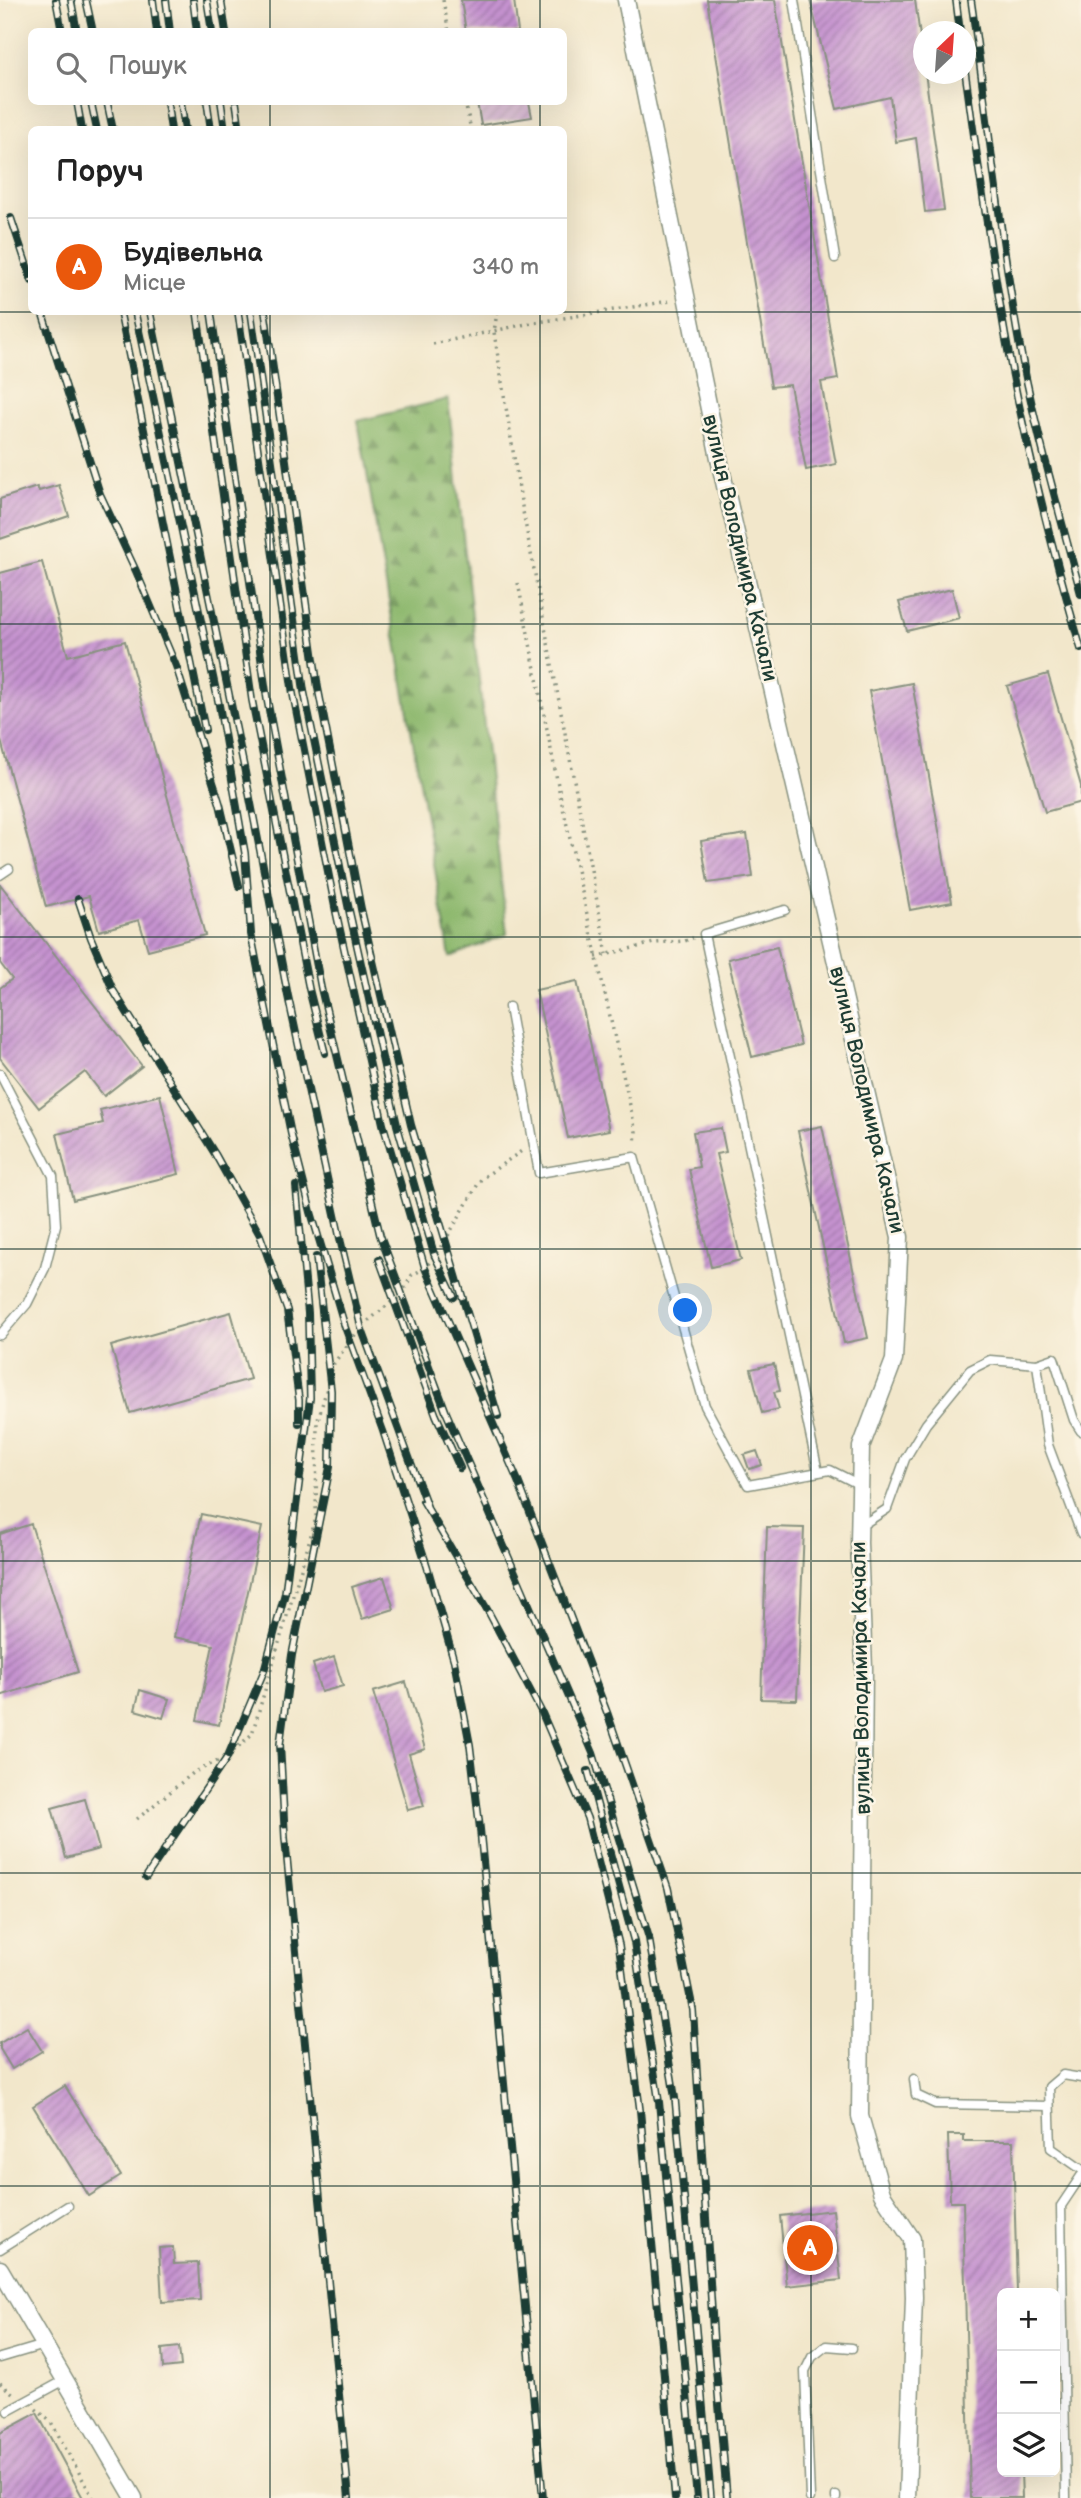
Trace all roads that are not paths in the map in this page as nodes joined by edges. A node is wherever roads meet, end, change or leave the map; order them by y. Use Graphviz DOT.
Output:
graph roads {
  1 [pos="626,0"];
  2 [pos="794,0"];
  3 [pos="835,258"];
  4 [pos="9,869"];
  5 [pos="0,875"];
  6 [pos="785,910"];
  7 [pos="509,1007"];
  8 [pos="0,1074"];
  9 [pos="0,1335"];
  10 [pos="1037,1364"];
  11 [pos="1081,1431"];
  12 [pos="818,1472"];
  13 [pos="860,1485"];
  14 [pos="859,1527"];
  15 [pos="1081,1533"];
  16 [pos="1081,2078"];
  17 [pos="914,2079"];
  18 [pos="1049,2106"];
  19 [pos="1081,2169"];
  20 [pos="1081,2176"];
  21 [pos="68,2206"];
  22 [pos="0,2249"];
  23 [pos="0,2269"];
  24 [pos="46,2344"];
  25 [pos="852,2348"];
  26 [pos="0,2358"];
  27 [pos="65,2380"];
  28 [pos="8,2411"];
  29 [pos="134,2498"];
  30 [pos="810,2498"];
  31 [pos="907,2498"];
  32 [pos="1066,2498"];
  1 -- 13 [label="street, вулиця Володимира Качали"];
  2 -- 3 [label="lane"];
  4 -- 5 [label="lane"];
  6 -- 12 [label="lane"];
  7 -- 12 [label="lane"];
  8 -- 9 [label="lane"];
  10 -- 11 [label="lane"];
  10 -- 14 [label="lane"];
  10 -- 15 [label="lane"];
  12 -- 13 [label="lane"];
  13 -- 14 [label="street, вулиця Володимира Качали"];
  14 -- 31 [label="street, вулиця Володимира Качали"];
  16 -- 18 [label="lane"];
  17 -- 18 [label="lane"];
  18 -- 19 [label="lane"];
  20 -- 32 [label="lane"];
  21 -- 22 [label="lane"];
  23 -- 24 [label="street"];
  24 -- 26 [label="lane"];
  24 -- 27 [label="street"];
  25 -- 30 [label="lane"];
  27 -- 28 [label="lane"];
  27 -- 29 [label="street"];
}
